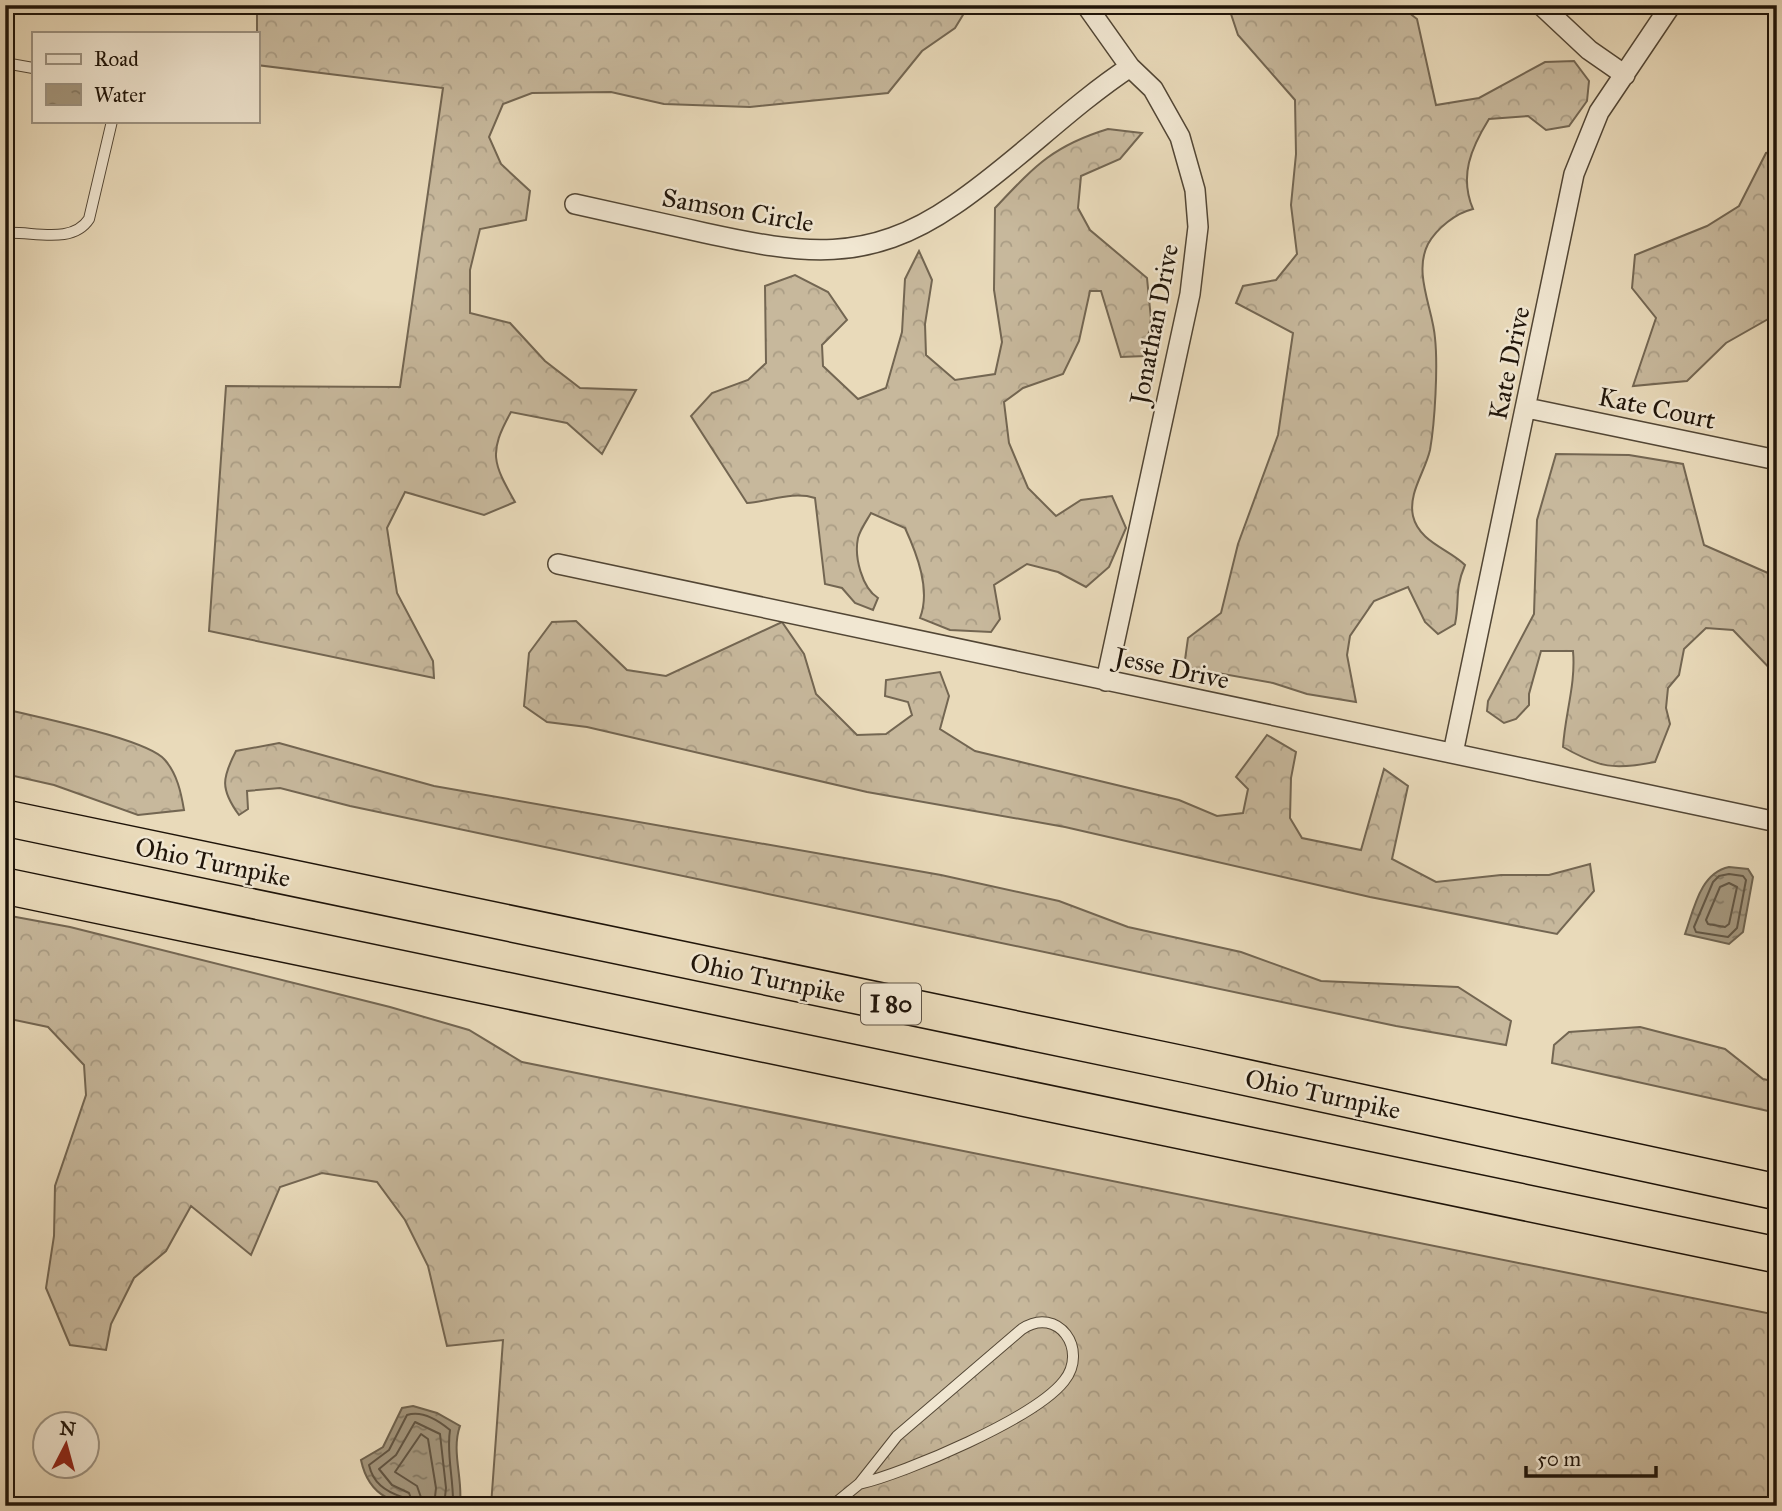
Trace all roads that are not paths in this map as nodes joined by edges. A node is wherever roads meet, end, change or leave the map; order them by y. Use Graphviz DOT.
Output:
graph roads {
  1 [pos="1086,5"];
  2 [pos="1541,5"];
  3 [pos="1671,5"];
  4 [pos="5,63"];
  5 [pos="1130,67"];
  6 [pos="32,68"];
  7 [pos="1625,75"];
  8 [pos="112,122"];
  9 [pos="575,204"];
  10 [pos="5,233"];
  11 [pos="1527,408"];
  12 [pos="1777,460"];
  13 [pos="558,564"];
  14 [pos="1106,681"];
  15 [pos="1453,753"];
  16 [pos="5,818"];
  17 [pos="1777,822"];
  18 [pos="5,886"];
  19 [pos="1777,1192"];
  20 [pos="1777,1255"];
  21 [pos="859,1484"];
  22 [pos="832,1506"];
  1 -- 5 [label="street, Jonathan Drive"];
  2 -- 7 [label="street"];
  3 -- 7 [label="street, Kate Drive"];
  4 -- 6 [label="lane"];
  5 -- 9 [label="street, Samson Circle"];
  5 -- 14 [label="street, Jonathan Drive"];
  7 -- 11 [label="street, Kate Drive"];
  8 -- 10 [label="lane"];
  11 -- 12 [label="street, Kate Court"];
  11 -- 15 [label="street, Kate Drive"];
  13 -- 14 [label="street, Jesse Drive"];
  14 -- 15 [label="street, Jesse Drive"];
  15 -- 17 [label="street, Jesse Drive"];
  16 -- 19 [label="highway, Ohio Turnpike / I 80"];
  18 -- 20 [label="highway, I 80"];
  21 -- 21 [label="lane"];
  21 -- 22 [label="lane"];
}
